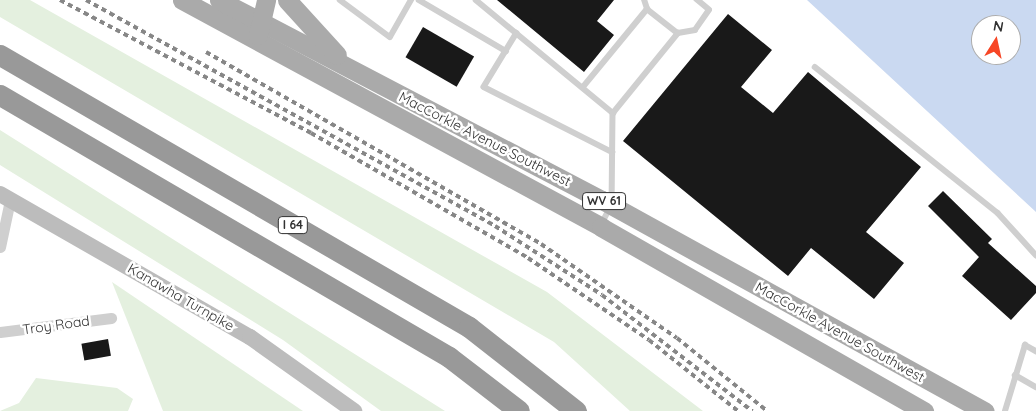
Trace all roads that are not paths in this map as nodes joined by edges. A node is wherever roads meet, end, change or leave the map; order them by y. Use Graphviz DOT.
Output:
graph roads {
  1 [pos="182,0"];
  2 [pos="219,0"];
  3 [pos="266,0"];
  4 [pos="287,0"];
  5 [pos="340,0"];
  6 [pos="411,0"];
  7 [pos="419,0"];
  8 [pos="476,0"];
  9 [pos="644,0"];
  10 [pos="697,0"];
  11 [pos="646,9"];
  12 [pos="259,32"];
  13 [pos="517,33"];
  14 [pos="678,33"];
  15 [pos="506,51"];
  16 [pos="0,55"];
  17 [pos="815,67"];
  18 [pos="384,87"];
  19 [pos="583,87"];
  20 [pos="0,95"];
  21 [pos="613,113"];
  22 [pos="612,152"];
  23 [pos="5,197"];
  24 [pos="612,205"];
  25 [pos="0,214"];
  26 [pos="601,227"];
  27 [pos="0,247"];
  28 [pos="1036,255"];
  29 [pos="112,318"];
  30 [pos="0,332"];
  31 [pos="1036,351"];
  32 [pos="1015,375"];
  33 [pos="1036,387"];
  34 [pos="354,411"];
  35 [pos="518,411"];
  36 [pos="576,411"];
  37 [pos="924,411"];
  38 [pos="985,411"];
  39 [pos="1004,411"];
  1 -- 12 [label="main road, MacCorkle Avenue Southwest / WV 61"];
  2 -- 12 [label="main road, MacCorkle Avenue Southwest / WV 61"];
  3 -- 12 [label="main road"];
  4 -- 18 [label="main road"];
  5 -- 6 [label="lane"];
  7 -- 15 [label="lane"];
  8 -- 13 [label="lane"];
  9 -- 11 [label="lane"];
  10 -- 14 [label="lane"];
  11 -- 14 [label="lane"];
  11 -- 19 [label="lane"];
  12 -- 18 [label="main road, MacCorkle Avenue Southwest / WV 61"];
  12 -- 26 [label="main road, MacCorkle Avenue Southwest / WV 61"];
  13 -- 15 [label="lane"];
  13 -- 19 [label="lane"];
  14 -- 21 [label="lane"];
  15 -- 22 [label="lane"];
  16 -- 36 [label="highway, I 64"];
  17 -- 28 [label="lane"];
  18 -- 24 [label="main road, MacCorkle Avenue Southwest / WV 61"];
  19 -- 21 [label="lane"];
  20 -- 35 [label="highway, I 64"];
  21 -- 22 [label="lane"];
  22 -- 24 [label="lane"];
  23 -- 25 [label="street"];
  23 -- 27 [label="street"];
  23 -- 34 [label="main road, Kanawha Turnpike"];
  24 -- 26 [label="lane"];
  24 -- 38 [label="main road, MacCorkle Avenue Southwest / WV 61"];
  26 -- 37 [label="main road, MacCorkle Avenue Southwest / WV 61"];
  29 -- 30 [label="street, Troy Road"];
  31 -- 32 [label="lane"];
  32 -- 33 [label="lane"];
  32 -- 39 [label="lane"];
}
